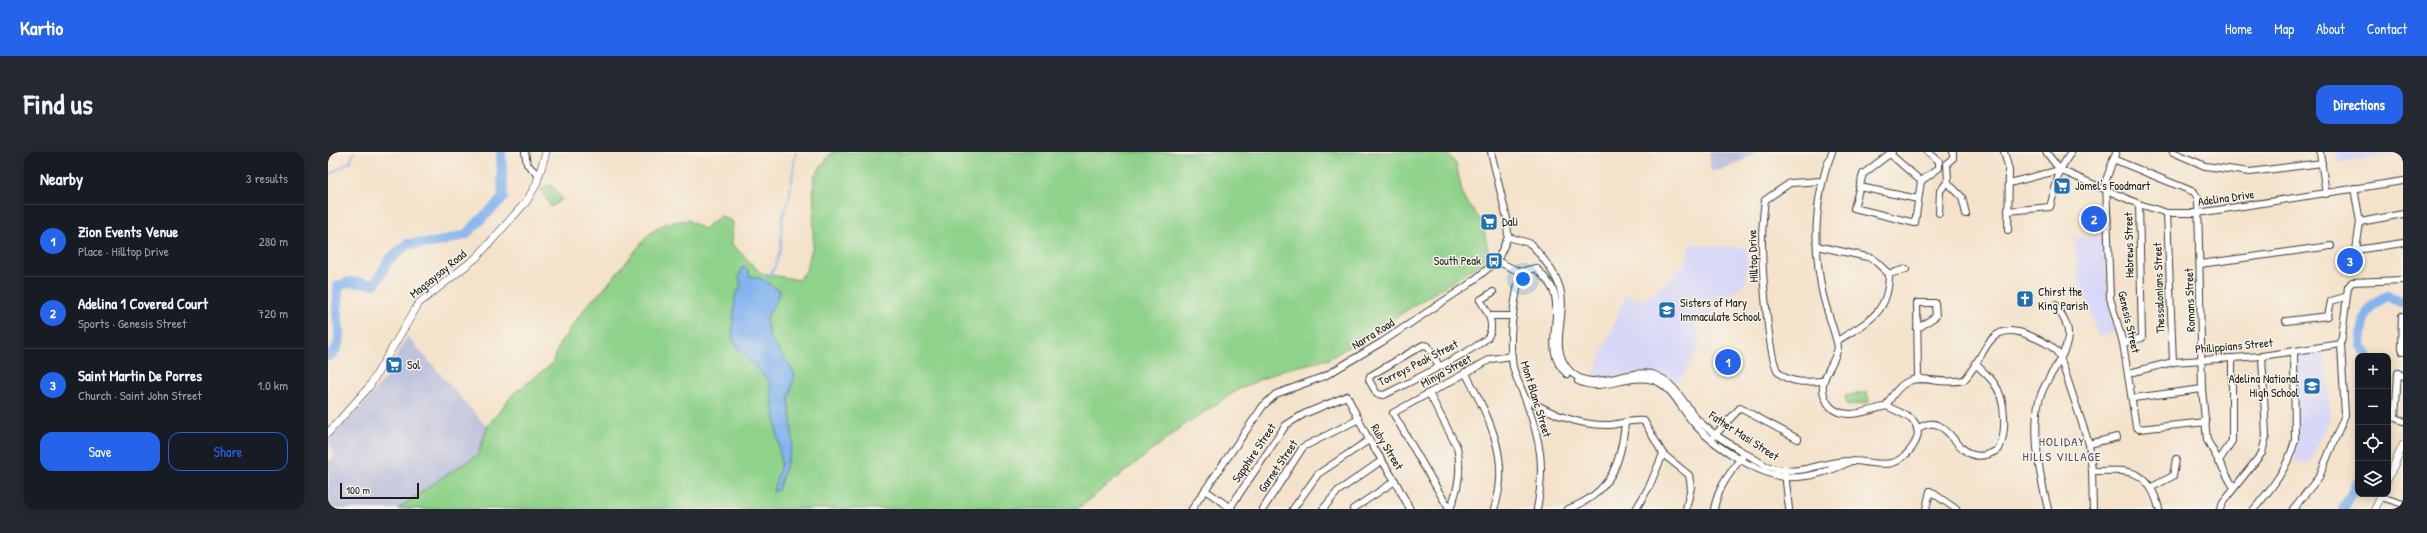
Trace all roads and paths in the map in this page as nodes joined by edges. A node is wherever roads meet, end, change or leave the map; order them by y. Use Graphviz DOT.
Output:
graph roads {
  1 [pos="526,152"];
  2 [pos="546,152"];
  3 [pos="1491,152"];
  4 [pos="1832,152"];
  5 [pos="1928,152"];
  6 [pos="1953,152"];
  7 [pos="2004,152"];
  8 [pos="2046,152"];
  9 [pos="2071,152"];
  10 [pos="2116,152"];
  11 [pos="2173,152"];
  12 [pos="2320,152"];
  13 [pos="1891,153"];
  14 [pos="2113,159"];
  15 [pos="2322,163"];
  16 [pos="2060,170"];
  17 [pos="539,176"];
  18 [pos="1822,181"];
  19 [pos="1921,181"];
  20 [pos="2403,181"];
  21 [pos="1947,182"];
  22 [pos="2009,183"];
  23 [pos="1860,187"];
  24 [pos="2354,188"];
  25 [pos="2107,191"];
  26 [pos="2326,194"];
  27 [pos="1918,199"];
  28 [pos="2139,204"];
  29 [pos="2008,211"];
  30 [pos="1938,213"];
  31 [pos="2167,213"];
  32 [pos="2198,213"];
  33 [pos="1966,214"];
  34 [pos="2403,214"];
  35 [pos="2360,222"];
  36 [pos="2008,230"];
  37 [pos="1508,236"];
  38 [pos="2403,243"];
  39 [pos="1817,246"];
  40 [pos="2331,246"];
  41 [pos="1538,253"];
  42 [pos="1497,261"];
  43 [pos="2200,264"];
  44 [pos="1536,268"];
  45 [pos="1906,269"];
  46 [pos="1520,272"];
  47 [pos="1889,274"];
  48 [pos="2403,280"];
  49 [pos="1493,292"];
  50 [pos="2345,297"];
  51 [pos="2055,305"];
  52 [pos="1491,316"];
  53 [pos="1513,316"];
  54 [pos="2402,316"];
  55 [pos="2286,321"];
  56 [pos="2402,328"];
  57 [pos="1917,329"];
  58 [pos="1837,341"];
  59 [pos="2123,343"];
  60 [pos="2341,344"];
  61 [pos="2294,351"];
  62 [pos="2403,352"];
  63 [pos="1512,356"];
  64 [pos="2262,356"];
  65 [pos="2060,357"];
  66 [pos="2232,358"];
  67 [pos="2203,360"];
  68 [pos="2173,362"];
  69 [pos="1975,363"];
  70 [pos="1439,366"];
  71 [pos="1465,372"];
  72 [pos="2129,373"];
  73 [pos="2403,376"];
  74 [pos="1918,378"];
  75 [pos="1823,381"];
  76 [pos="2202,389"];
  77 [pos="1429,393"];
  78 [pos="1347,396"];
  79 [pos="2400,396"];
  80 [pos="2133,398"];
  81 [pos="1526,399"];
  82 [pos="1886,406"];
  83 [pos="1359,419"];
  84 [pos="2403,421"];
  85 [pos="2206,422"];
  86 [pos="1625,423"];
  87 [pos="1917,429"];
  88 [pos="328,433"];
  89 [pos="1716,434"];
  90 [pos="2117,437"];
  91 [pos="1711,439"];
  92 [pos="1798,439"];
  93 [pos="1369,440"];
  94 [pos="2089,444"];
  95 [pos="2403,445"];
  96 [pos="1745,452"];
  97 [pos="1663,454"];
  98 [pos="2401,456"];
  99 [pos="1740,459"];
  100 [pos="2176,459"];
  101 [pos="1381,461"];
  102 [pos="2218,462"];
  103 [pos="2092,471"];
  104 [pos="2391,473"];
  105 [pos="1784,474"];
  106 [pos="1396,481"];
  107 [pos="2152,487"];
  108 [pos="2234,488"];
  109 [pos="1205,490"];
  110 [pos="2381,497"];
  111 [pos="2387,497"];
  112 [pos="2403,504"];
  113 [pos="1409,507"];
  114 [pos="1192,509"];
  115 [pos="1230,509"];
  116 [pos="1263,509"];
  117 [pos="1293,509"];
  118 [pos="1323,509"];
  119 [pos="1353,509"];
  120 [pos="1402,509"];
  121 [pos="1450,509"];
  122 [pos="1494,509"];
  123 [pos="1537,509"];
  124 [pos="1568,509"];
  125 [pos="1636,509"];
  126 [pos="1686,509"];
  127 [pos="1714,509"];
  128 [pos="1789,509"];
  129 [pos="1926,509"];
  130 [pos="1956,509"];
  131 [pos="2048,509"];
  132 [pos="2093,509"];
  133 [pos="2159,509"];
  134 [pos="2220,509"];
  135 [pos="2254,509"];
  136 [pos="2293,509"];
  137 [pos="2375,509"];
  1 -- 17 [label="street"];
  2 -- 17 [label="main road, Magsaysay Road"];
  3 -- 37 [label="street, Narra Road"];
  4 -- 18 [label="street"];
  5 -- 19 [label="street"];
  6 -- 21 [label="street"];
  7 -- 22 [label="street"];
  8 -- 16 [label="street"];
  9 -- 16 [label="street"];
  10 -- 14 [label="street, Genesis Street"];
  11 -- 15 [label="street"];
  12 -- 15 [label="street"];
  13 -- 19 [label="street"];
  13 -- 23 [label="street"];
  14 -- 25 [label="street, Genesis Street"];
  14 -- 32 [label="street, Romans Street"];
  15 -- 26 [label="street"];
  16 -- 22 [label="street"];
  16 -- 25 [label="street, Adelina Drive"];
  16 -- 29 [label="street"];
  17 -- 88 [label="main road, Magsaysay Road"];
  18 -- 39 [label="street"];
  18 -- 75 [label="street, Hilltop Drive"];
  19 -- 27 [label="street"];
  20 -- 24 [label="street, Adelina Drive"];
  21 -- 30 [label="street"];
  21 -- 33 [label="street"];
  22 -- 29 [label="street"];
  23 -- 27 [label="street"];
  23 -- 27 [label="street"];
  24 -- 26 [label="street, Adelina Drive"];
  24 -- 35 [label="street"];
  25 -- 28 [label="street, Adelina Drive"];
  25 -- 59 [label="street, Genesis Street"];
  26 -- 32 [label="street, Adelina Drive"];
  28 -- 31 [label="street, Adelina Drive"];
  28 -- 59 [label="street, Hebrews Street"];
  29 -- 36 [label="street"];
  31 -- 32 [label="street, Adelina Drive"];
  31 -- 68 [label="street, Thessalonians Street"];
  32 -- 43 [label="street, Romans Street"];
  34 -- 35 [label="street"];
  35 -- 38 [label="street"];
  37 -- 41 [label="street, Father Masi Street"];
  37 -- 42 [label="street, Narra Road"];
  39 -- 47 [label="street"];
  39 -- 58 [label="street"];
  40 -- 43 [label="street"];
  41 -- 44 [label="street"];
  41 -- 89 [label="street, Father Masi Street"];
  42 -- 46 [label="street"];
  42 -- 109 [label="street, Narra Road"];
  43 -- 67 [label="street, Romans Street"];
  44 -- 46 [label="street"];
  44 -- 91 [label="street, Father Masi Street"];
  45 -- 47 [label="street"];
  46 -- 53 [label="street, Mont Blanc Street"];
  47 -- 58 [label="street"];
  48 -- 50 [label="street"];
  49 -- 52 [label="street"];
  50 -- 55 [label="street"];
  50 -- 60 [label="street"];
  51 -- 65 [label="street"];
  52 -- 53 [label="street"];
  52 -- 70 [label="street, Torreys Peak Street"];
  53 -- 63 [label="street, Mont Blanc Street"];
  54 -- 56 [label="street"];
  56 -- 62 [label="street"];
  57 -- 57 [label="street"];
  57 -- 74 [label="street"];
  58 -- 75 [label="street"];
  59 -- 72 [label="street, Genesis Street"];
  60 -- 61 [label="street, Philippians Street"];
  60 -- 136 [label="street"];
  61 -- 64 [label="street, Philippians Street"];
  61 -- 135 [label="street"];
  63 -- 71 [label="street, Minya Street"];
  63 -- 81 [label="street, Mont Blanc Street"];
  64 -- 66 [label="street, Philippians Street"];
  64 -- 108 [label="street"];
  65 -- 69 [label="street"];
  65 -- 94 [label="street"];
  65 -- 131 [label="street"];
  66 -- 67 [label="street, Philippians Street"];
  66 -- 102 [label="street"];
  67 -- 68 [label="street, Philippians Street"];
  67 -- 76 [label="street, Romans Street"];
  68 -- 72 [label="street, Philippians Street"];
  69 -- 74 [label="street"];
  69 -- 87 [label="street"];
  70 -- 70 [label="street, Torreys Peak Street"];
  71 -- 77 [label="street, Minya Street"];
  71 -- 122 [label="street"];
  72 -- 80 [label="street, Genesis Street"];
  73 -- 79 [label="street"];
  74 -- 82 [label="street"];
  75 -- 82 [label="street"];
  76 -- 80 [label="street"];
  76 -- 85 [label="street, Romans Street"];
  77 -- 121 [label="street"];
  77 -- 121 [label="street, Minya Street"];
  78 -- 83 [label="street, Ruby Street"];
  78 -- 115 [label="street, Sapphire Street"];
  79 -- 84 [label="street"];
  80 -- 85 [label="street, Genesis Street"];
  81 -- 86 [label="street"];
  81 -- 123 [label="street, Mont Blanc Street"];
  82 -- 87 [label="street"];
  83 -- 93 [label="street, Ruby Street"];
  83 -- 116 [label="street, Garnet Street"];
  85 -- 102 [label="street, Romans Street"];
  86 -- 97 [label="street"];
  86 -- 124 [label="street"];
  87 -- 105 [label="street, Father Masi Street"];
  89 -- 91 [label="street"];
  89 -- 92 [label="street"];
  89 -- 96 [label="street, Father Masi Street"];
  90 -- 94 [label="street"];
  91 -- 99 [label="street, Father Masi Street"];
  93 -- 101 [label="street, Ruby Street"];
  93 -- 117 [label="street"];
  94 -- 103 [label="street"];
  95 -- 98 [label="main road"];
  96 -- 99 [label="street"];
  96 -- 105 [label="street, Father Masi Street"];
  97 -- 125 [label="street"];
  97 -- 126 [label="street"];
  98 -- 104 [label="main road"];
  99 -- 105 [label="street, Father Masi Street"];
  99 -- 127 [label="street"];
  100 -- 107 [label="street"];
  101 -- 106 [label="street, Ruby Street"];
  101 -- 118 [label="street"];
  102 -- 108 [label="street, Romans Street"];
  103 -- 107 [label="street"];
  103 -- 132 [label="street"];
  105 -- 128 [label="street"];
  106 -- 113 [label="street, Ruby Street"];
  106 -- 119 [label="street"];
  107 -- 133 [label="street"];
  108 -- 134 [label="street"];
  109 -- 114 [label="street, Narra Road"];
  109 -- 115 [label="street"];
  110 -- 137 [label="main road"];
  111 -- 112 [label="street"];
  113 -- 120 [label="street"];
  129 -- 130 [label="street"];
}
